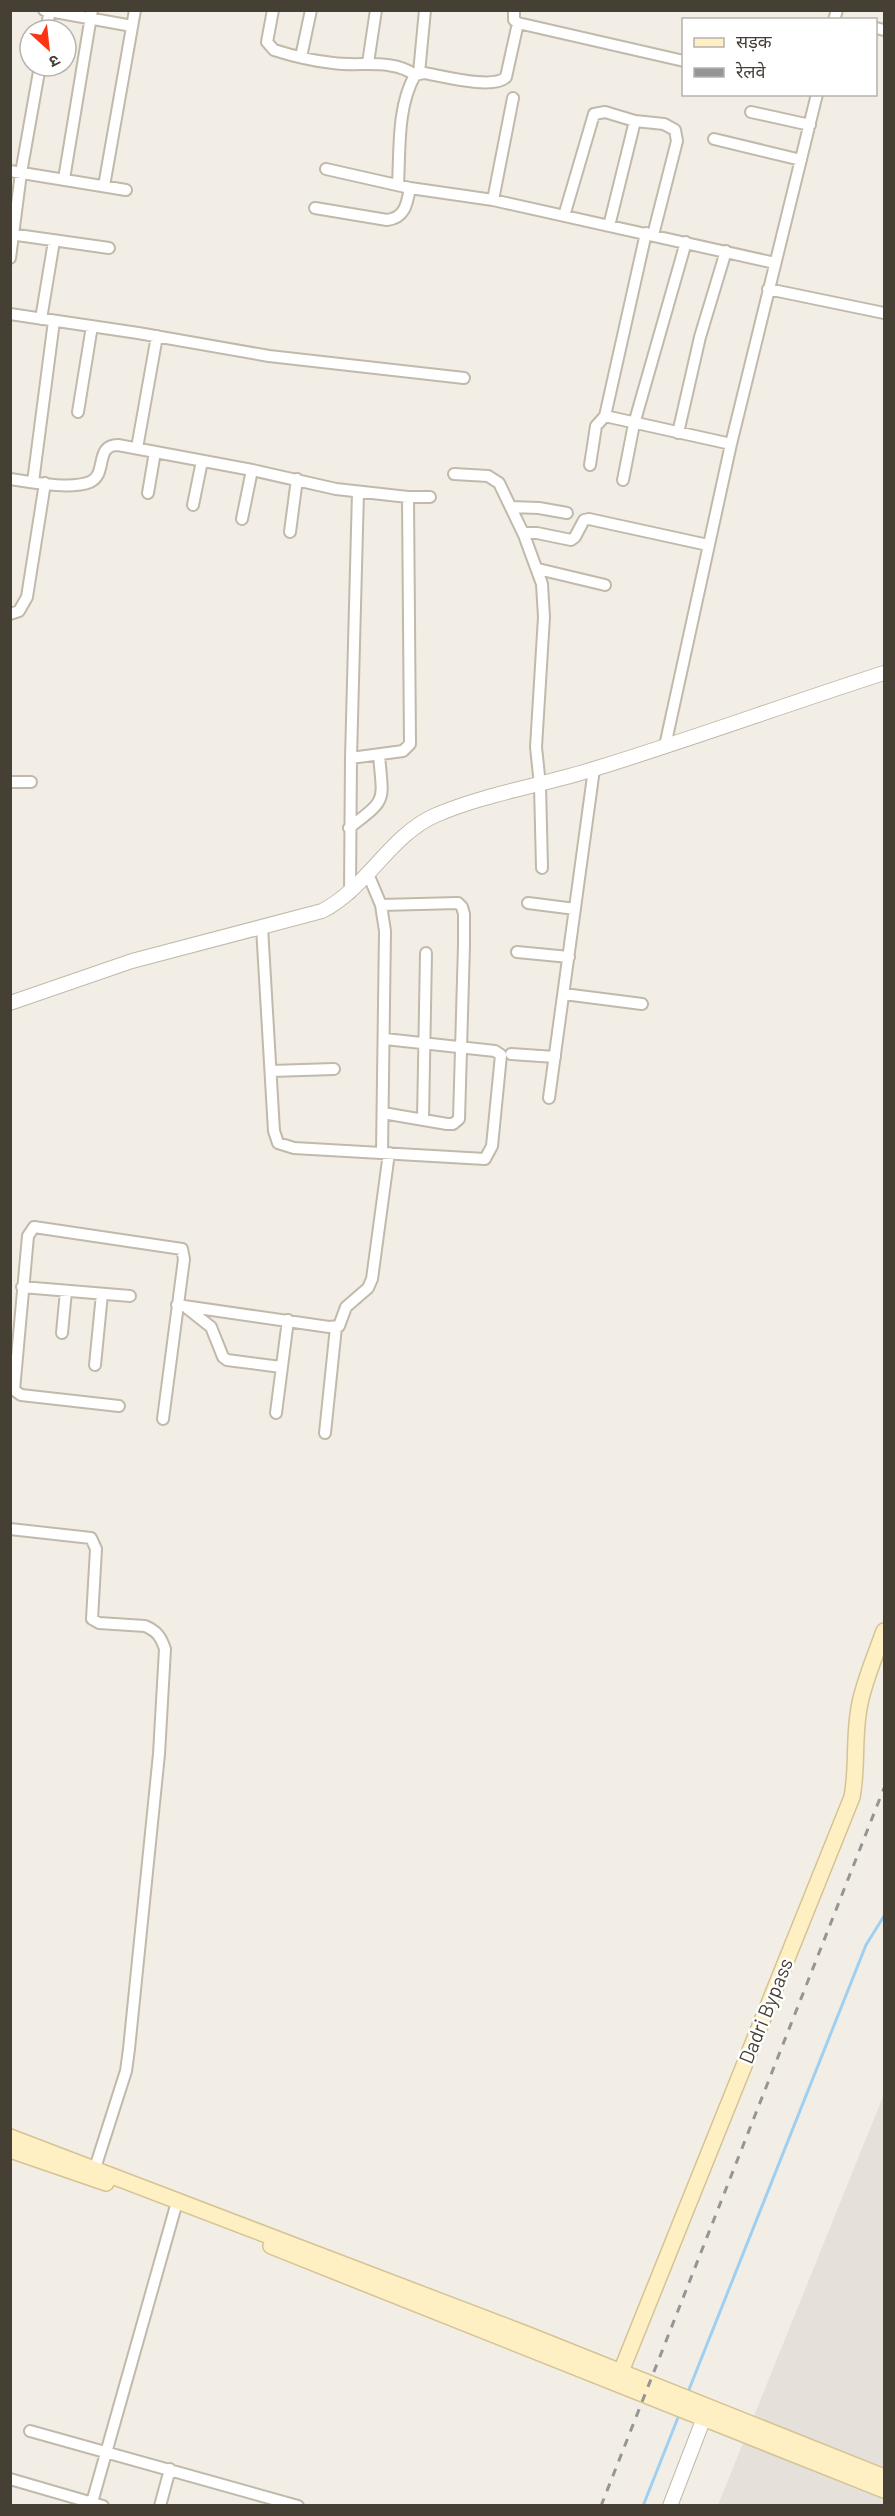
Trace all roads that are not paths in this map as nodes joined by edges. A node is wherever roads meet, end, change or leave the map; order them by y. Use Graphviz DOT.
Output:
graph roads {
  1 [pos="135,10"];
  2 [pos="273,10"];
  3 [pos="311,10"];
  4 [pos="376,10"];
  5 [pos="425,10"];
  6 [pos="514,10"];
  7 [pos="48,11"];
  8 [pos="91,15"];
  9 [pos="518,23"];
  10 [pos="132,26"];
  11 [pos="301,57"];
  12 [pos="682,61"];
  13 [pos="368,63"];
  14 [pos="417,74"];
  15 [pos="37,78"];
  16 [pos="817,96"];
  17 [pos="513,98"];
  18 [pos="751,112"];
  19 [pos="635,121"];
  20 [pos="810,125"];
  21 [pos="714,139"];
  22 [pos="801,160"];
  23 [pos="326,169"];
  24 [pos="16,172"];
  25 [pos="64,179"];
  26 [pos="398,185"];
  27 [pos="104,186"];
  28 [pos="410,188"];
  29 [pos="126,190"];
  30 [pos="493,201"];
  31 [pos="315,208"];
  32 [pos="564,216"];
  33 [pos="609,226"];
  34 [pos="13,234"];
  35 [pos="650,234"];
  36 [pos="54,241"];
  37 [pos="686,242"];
  38 [pos="109,248"];
  39 [pos="726,251"];
  40 [pos="10,258"];
  41 [pos="776,263"];
  42 [pos="768,289"];
  43 [pos="885,313"];
  44 [pos="10,314"];
  45 [pos="41,319"];
  46 [pos="54,321"];
  47 [pos="92,326"];
  48 [pos="157,336"];
  49 [pos="464,378"];
  50 [pos="78,412"];
  51 [pos="605,416"];
  52 [pos="634,424"];
  53 [pos="678,433"];
  54 [pos="731,444"];
  55 [pos="137,448"];
  56 [pos="155,452"];
  57 [pos="202,461"];
  58 [pos="590,465"];
  59 [pos="252,470"];
  60 [pos="454,474"];
  61 [pos="10,479"];
  62 [pos="297,479"];
  63 [pos="623,480"];
  64 [pos="33,482"];
  65 [pos="45,483"];
  66 [pos="148,492"];
  67 [pos="358,492"];
  68 [pos="408,497"];
  69 [pos="430,497"];
  70 [pos="193,505"];
  71 [pos="511,507"];
  72 [pos="567,513"];
  73 [pos="242,519"];
  74 [pos="291,532"];
  75 [pos="523,533"];
  76 [pos="708,545"];
  77 [pos="538,568"];
  78 [pos="604,585"];
  79 [pos="10,614"];
  80 [pos="885,673"];
  81 [pos="665,746"];
  82 [pos="379,755"];
  83 [pos="351,758"];
  84 [pos="594,769"];
  85 [pos="10,782"];
  86 [pos="31,782"];
  87 [pos="540,785"];
  88 [pos="349,828"];
  89 [pos="542,868"];
  90 [pos="368,874"];
  91 [pos="350,893"];
  92 [pos="528,903"];
  93 [pos="381,905"];
  94 [pos="575,909"];
  95 [pos="262,927"];
  96 [pos="517,952"];
  97 [pos="426,953"];
  98 [pos="569,957"];
  99 [pos="564,994"];
  100 [pos="10,1003"];
  101 [pos="642,1004"];
  102 [pos="385,1039"];
  103 [pos="423,1043"];
  104 [pos="463,1047"];
  105 [pos="512,1054"];
  106 [pos="555,1057"];
  107 [pos="334,1069"];
  108 [pos="271,1071"];
  109 [pos="549,1098"];
  110 [pos="383,1113"];
  111 [pos="423,1120"];
  112 [pos="385,1153"];
  113 [pos="22,1287"];
  114 [pos="66,1291"];
  115 [pos="102,1294"];
  116 [pos="130,1296"];
  117 [pos="180,1305"];
  118 [pos="288,1320"];
  119 [pos="336,1327"];
  120 [pos="62,1333"];
  121 [pos="95,1365"];
  122 [pos="281,1367"];
  123 [pos="119,1406"];
  124 [pos="276,1413"];
  125 [pos="163,1419"];
  126 [pos="324,1433"];
  127 [pos="10,1529"];
  128 [pos="885,1631"];
  129 [pos="10,2137"];
  130 [pos="10,2151"];
  131 [pos="95,2168"];
  132 [pos="176,2209"];
  133 [pos="619,2378"];
  134 [pos="706,2412"];
  135 [pos="30,2431"];
  136 [pos="107,2453"];
  137 [pos="170,2469"];
  138 [pos="885,2477"];
  139 [pos="10,2479"];
  140 [pos="885,2490"];
  141 [pos="95,2505"];
  142 [pos="160,2505"];
  143 [pos="298,2505"];
  144 [pos="670,2505"];
  1 -- 10 [label="street"];
  2 -- 11 [label="street"];
  3 -- 11 [label="street"];
  4 -- 13 [label="street"];
  5 -- 14 [label="street"];
  6 -- 9 [label="street"];
  7 -- 8 [label="street"];
  8 -- 10 [label="street"];
  8 -- 25 [label="street"];
  9 -- 12 [label="street"];
  9 -- 14 [label="street"];
  10 -- 27 [label="street"];
  11 -- 13 [label="street"];
  13 -- 14 [label="street"];
  14 -- 26 [label="street"];
  15 -- 24 [label="street"];
  16 -- 20 [label="street"];
  17 -- 30 [label="street"];
  18 -- 20 [label="street"];
  19 -- 32 [label="street"];
  19 -- 33 [label="street"];
  19 -- 35 [label="street"];
  20 -- 22 [label="street"];
  21 -- 22 [label="street"];
  22 -- 41 [label="street"];
  23 -- 26 [label="street"];
  24 -- 25 [label="street"];
  24 -- 34 [label="street"];
  25 -- 27 [label="street"];
  26 -- 28 [label="street"];
  27 -- 29 [label="street"];
  28 -- 30 [label="street"];
  28 -- 31 [label="street"];
  30 -- 32 [label="street"];
  32 -- 33 [label="street"];
  33 -- 35 [label="street"];
  34 -- 36 [label="street"];
  34 -- 40 [label="street"];
  35 -- 37 [label="street"];
  35 -- 51 [label="street"];
  36 -- 38 [label="street"];
  36 -- 45 [label="street"];
  37 -- 39 [label="street"];
  37 -- 52 [label="street"];
  39 -- 41 [label="street"];
  39 -- 53 [label="street"];
  41 -- 42 [label="street"];
  42 -- 43 [label="street"];
  42 -- 54 [label="street"];
  44 -- 45 [label="street"];
  45 -- 46 [label="street"];
  46 -- 47 [label="street"];
  46 -- 64 [label="street"];
  47 -- 48 [label="street"];
  47 -- 50 [label="street"];
  48 -- 49 [label="street"];
  48 -- 55 [label="street"];
  51 -- 52 [label="street"];
  51 -- 58 [label="street"];
  52 -- 53 [label="street"];
  52 -- 63 [label="street"];
  53 -- 54 [label="street"];
  54 -- 76 [label="street"];
  55 -- 56 [label="street"];
  55 -- 65 [label="street"];
  56 -- 57 [label="street"];
  56 -- 66 [label="street"];
  57 -- 59 [label="street"];
  57 -- 70 [label="street"];
  59 -- 62 [label="street"];
  59 -- 73 [label="street"];
  60 -- 71 [label="street"];
  61 -- 64 [label="street"];
  62 -- 67 [label="street"];
  62 -- 74 [label="street"];
  64 -- 65 [label="street"];
  65 -- 79 [label="street"];
  67 -- 68 [label="street"];
  67 -- 83 [label="street"];
  68 -- 69 [label="street"];
  68 -- 82 [label="street"];
  71 -- 72 [label="street"];
  71 -- 75 [label="street"];
  75 -- 76 [label="street"];
  75 -- 77 [label="street"];
  76 -- 81 [label="street"];
  77 -- 78 [label="street"];
  77 -- 87 [label="street"];
  80 -- 81 [label="street"];
  81 -- 84 [label="street"];
  82 -- 83 [label="street"];
  82 -- 88 [label="street"];
  83 -- 88 [label="street"];
  84 -- 87 [label="street"];
  84 -- 94 [label="street"];
  85 -- 86 [label="street"];
  87 -- 89 [label="street"];
  87 -- 90 [label="street"];
  88 -- 91 [label="street"];
  90 -- 91 [label="street"];
  90 -- 93 [label="street"];
  91 -- 95 [label="street"];
  92 -- 94 [label="street"];
  93 -- 102 [label="street"];
  93 -- 104 [label="street"];
  94 -- 98 [label="street"];
  95 -- 100 [label="street"];
  95 -- 108 [label="street"];
  96 -- 98 [label="street"];
  97 -- 103 [label="street"];
  98 -- 99 [label="street"];
  99 -- 101 [label="street"];
  99 -- 106 [label="street"];
  102 -- 103 [label="street"];
  102 -- 110 [label="street"];
  103 -- 104 [label="street"];
  103 -- 111 [label="street"];
  104 -- 111 [label="street"];
  104 -- 112 [label="street"];
  105 -- 106 [label="street"];
  106 -- 109 [label="street"];
  107 -- 108 [label="street"];
  108 -- 112 [label="street"];
  110 -- 111 [label="street"];
  110 -- 112 [label="street"];
  112 -- 119 [label="street"];
  113 -- 114 [label="street"];
  113 -- 117 [label="street"];
  113 -- 123 [label="street"];
  114 -- 115 [label="street"];
  114 -- 120 [label="street"];
  115 -- 116 [label="street"];
  115 -- 121 [label="street"];
  117 -- 118 [label="street"];
  117 -- 122 [label="street"];
  117 -- 125 [label="street"];
  118 -- 119 [label="street"];
  118 -- 122 [label="street"];
  119 -- 126 [label="street"];
  122 -- 124 [label="street"];
  127 -- 131 [label="street"];
  128 -- 133 [label="main road, Dadri Bypass"];
  129 -- 131 [label="main road"];
  130 -- 132 [label="main road"];
  131 -- 133 [label="main road"];
  132 -- 133 [label="main road"];
  132 -- 136 [label="street"];
  133 -- 134 [label="main road"];
  134 -- 138 [label="main road"];
  134 -- 140 [label="main road"];
  134 -- 144 [label="street"];
  135 -- 136 [label="street"];
  136 -- 137 [label="street"];
  136 -- 141 [label="street"];
  137 -- 142 [label="street"];
  137 -- 143 [label="street"];
  139 -- 141 [label="street"];
}
